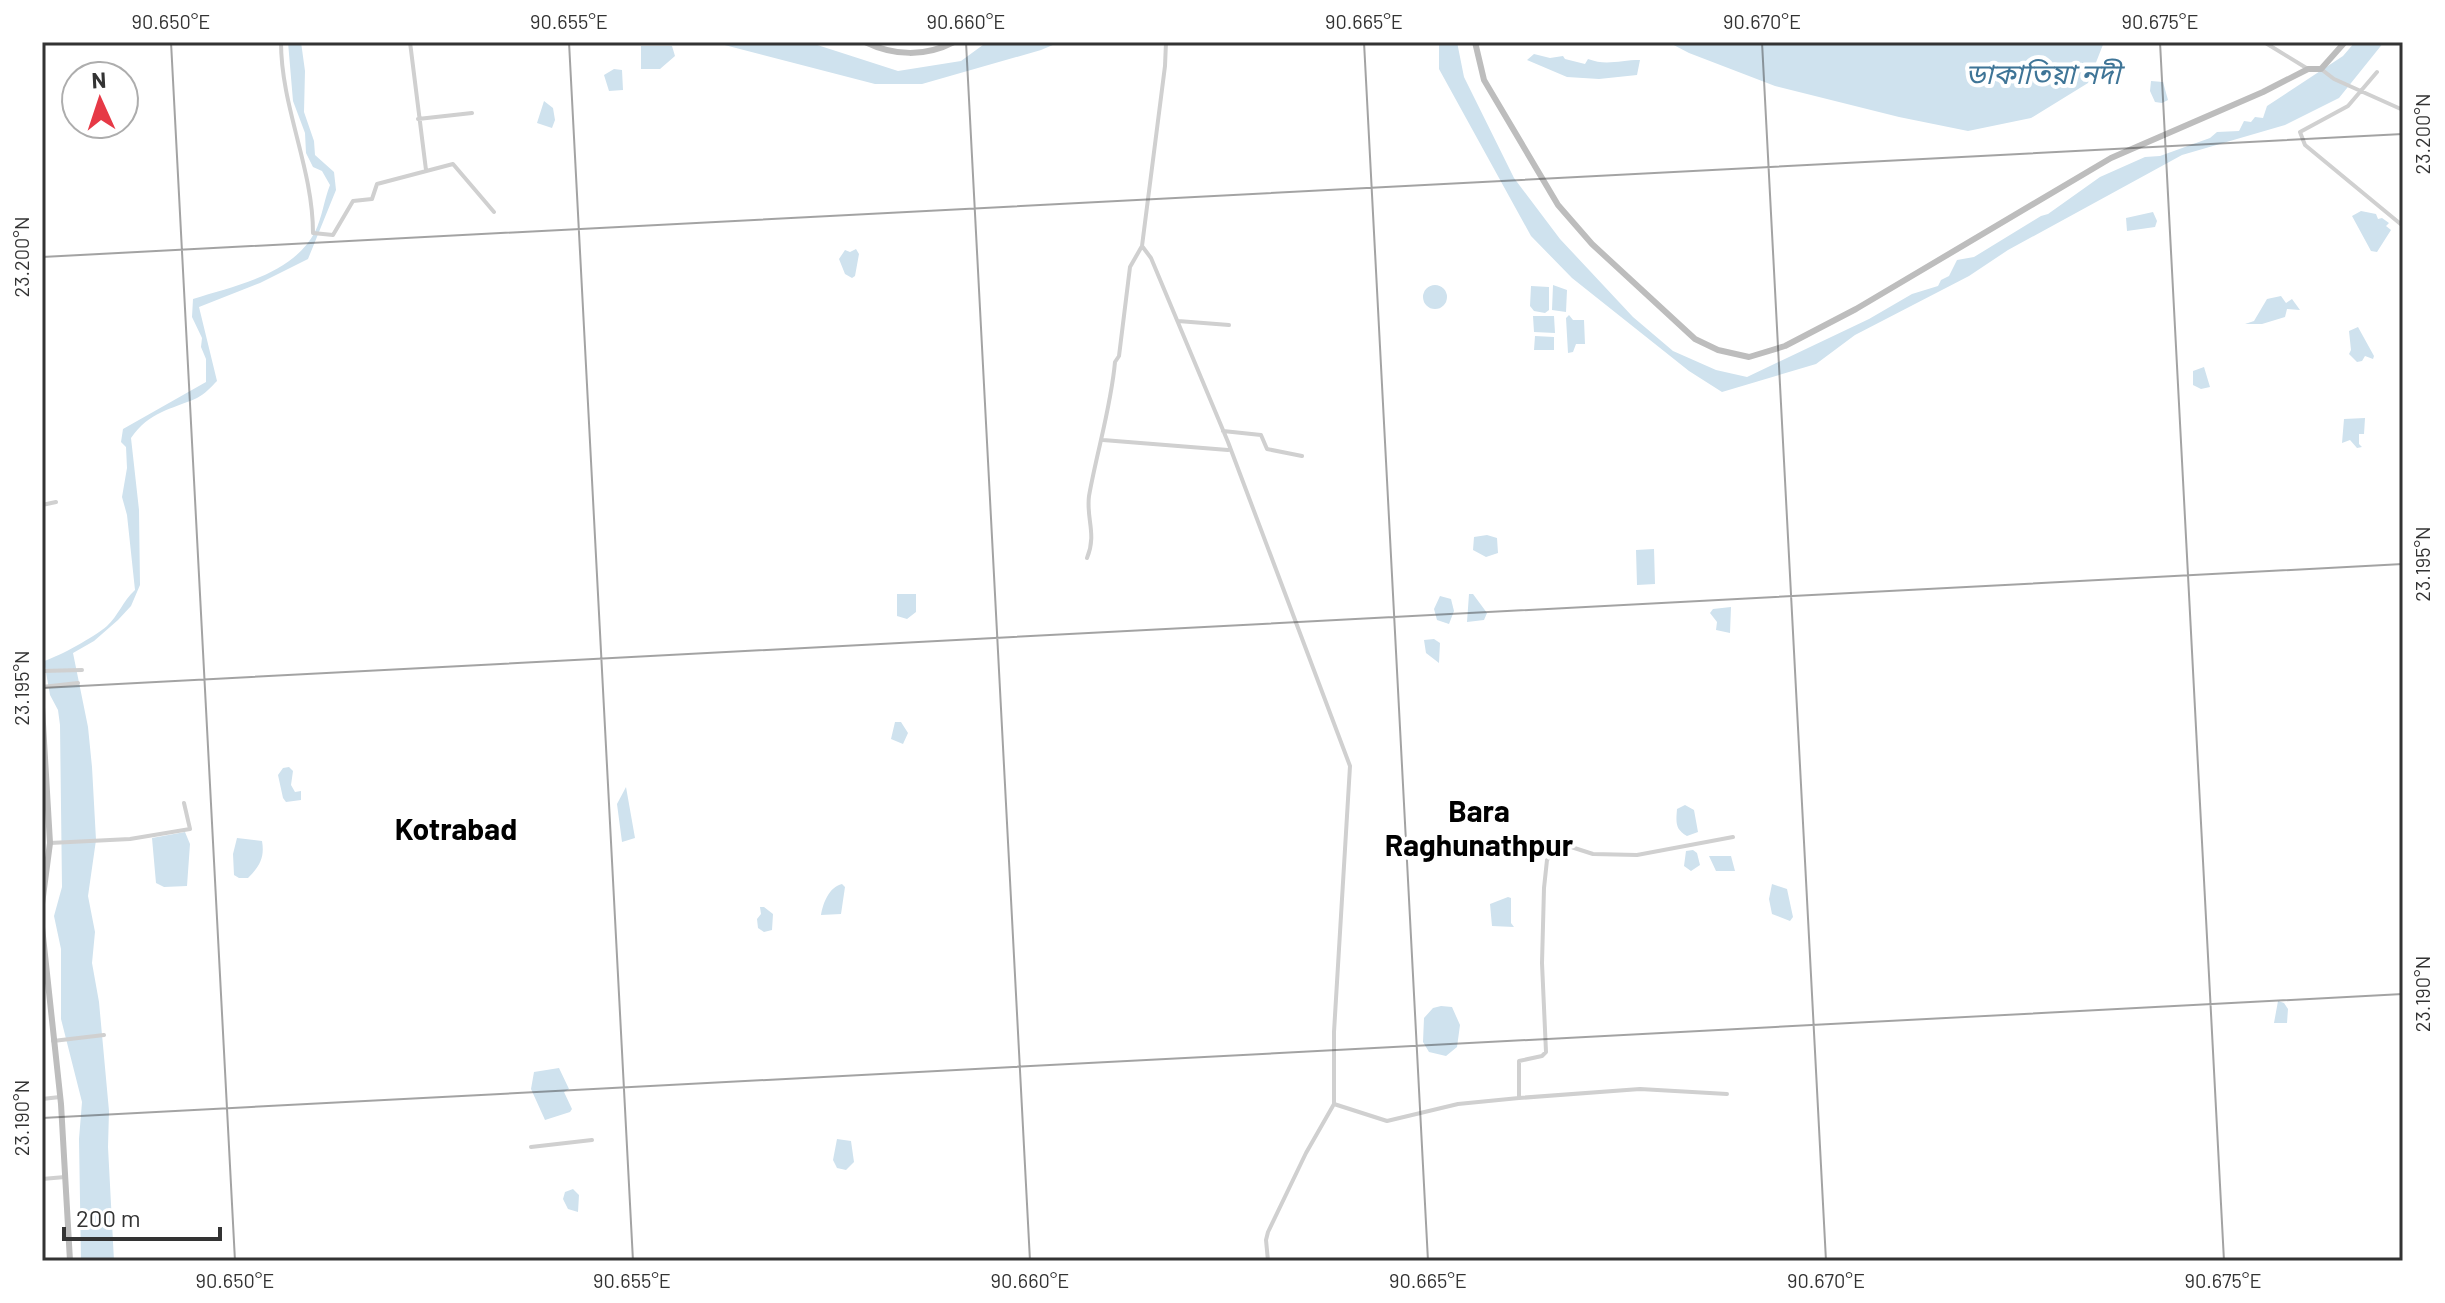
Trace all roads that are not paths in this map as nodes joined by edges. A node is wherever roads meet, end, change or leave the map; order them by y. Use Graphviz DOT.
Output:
graph roads {
  1 [pos="281,42"];
  2 [pos="410,42"];
  3 [pos="865,42"];
  4 [pos="954,42"];
  5 [pos="1166,42"];
  6 [pos="1475,42"];
  7 [pos="2264,42"];
  8 [pos="2345,42"];
  9 [pos="2308,69"];
  10 [pos="2321,69"];
  11 [pos="2377,72"];
  12 [pos="2361,92"];
  13 [pos="2403,110"];
  14 [pos="472,113"];
  15 [pos="418,119"];
  16 [pos="426,170"];
  17 [pos="494,212"];
  18 [pos="2403,226"];
  19 [pos="1142,246"];
  20 [pos="1178,321"];
  21 [pos="1229,325"];
  22 [pos="1223,431"];
  23 [pos="1103,440"];
  24 [pos="1229,450"];
  25 [pos="1302,456"];
  26 [pos="56,502"];
  27 [pos="42,505"];
  28 [pos="1087,558"];
  29 [pos="82,670"];
  30 [pos="42,671"];
  31 [pos="78,683"];
  32 [pos="42,687"];
  33 [pos="42,707"];
  34 [pos="184,803"];
  35 [pos="1733,837"];
  36 [pos="50,843"];
  37 [pos="42,904"];
  38 [pos="42,927"];
  39 [pos="104,1035"];
  40 [pos="53,1041"];
  41 [pos="1727,1094"];
  42 [pos="60,1097"];
  43 [pos="1519,1098"];
  44 [pos="42,1099"];
  45 [pos="1334,1104"];
  46 [pos="592,1140"];
  47 [pos="531,1147"];
  48 [pos="65,1177"];
  49 [pos="42,1179"];
  50 [pos="70,1261"];
  51 [pos="1268,1261"];
  1 -- 16 [label="street"];
  2 -- 15 [label="street"];
  3 -- 4 [label="main road"];
  5 -- 19 [label="street"];
  6 -- 9 [label="main road"];
  7 -- 9 [label="street"];
  8 -- 10 [label="main road"];
  9 -- 10 [label="main road"];
  10 -- 12 [label="street"];
  11 -- 12 [label="street"];
  12 -- 13 [label="street"];
  12 -- 18 [label="street"];
  14 -- 15 [label="street"];
  15 -- 16 [label="street"];
  16 -- 17 [label="street"];
  19 -- 20 [label="street"];
  19 -- 23 [label="street"];
  20 -- 21 [label="street"];
  20 -- 22 [label="street"];
  22 -- 24 [label="street"];
  22 -- 25 [label="street"];
  23 -- 24 [label="street"];
  23 -- 28 [label="street"];
  24 -- 45 [label="street"];
  26 -- 27 [label="street"];
  29 -- 30 [label="street"];
  31 -- 32 [label="street"];
  33 -- 36 [label="main road"];
  34 -- 36 [label="street"];
  35 -- 43 [label="street"];
  36 -- 37 [label="main road"];
  38 -- 40 [label="main road"];
  39 -- 40 [label="street"];
  40 -- 42 [label="main road"];
  41 -- 43 [label="street"];
  42 -- 44 [label="street"];
  42 -- 48 [label="main road"];
  43 -- 45 [label="street"];
  45 -- 51 [label="street"];
  46 -- 47 [label="street"];
  48 -- 49 [label="street"];
  48 -- 50 [label="main road"];
}
